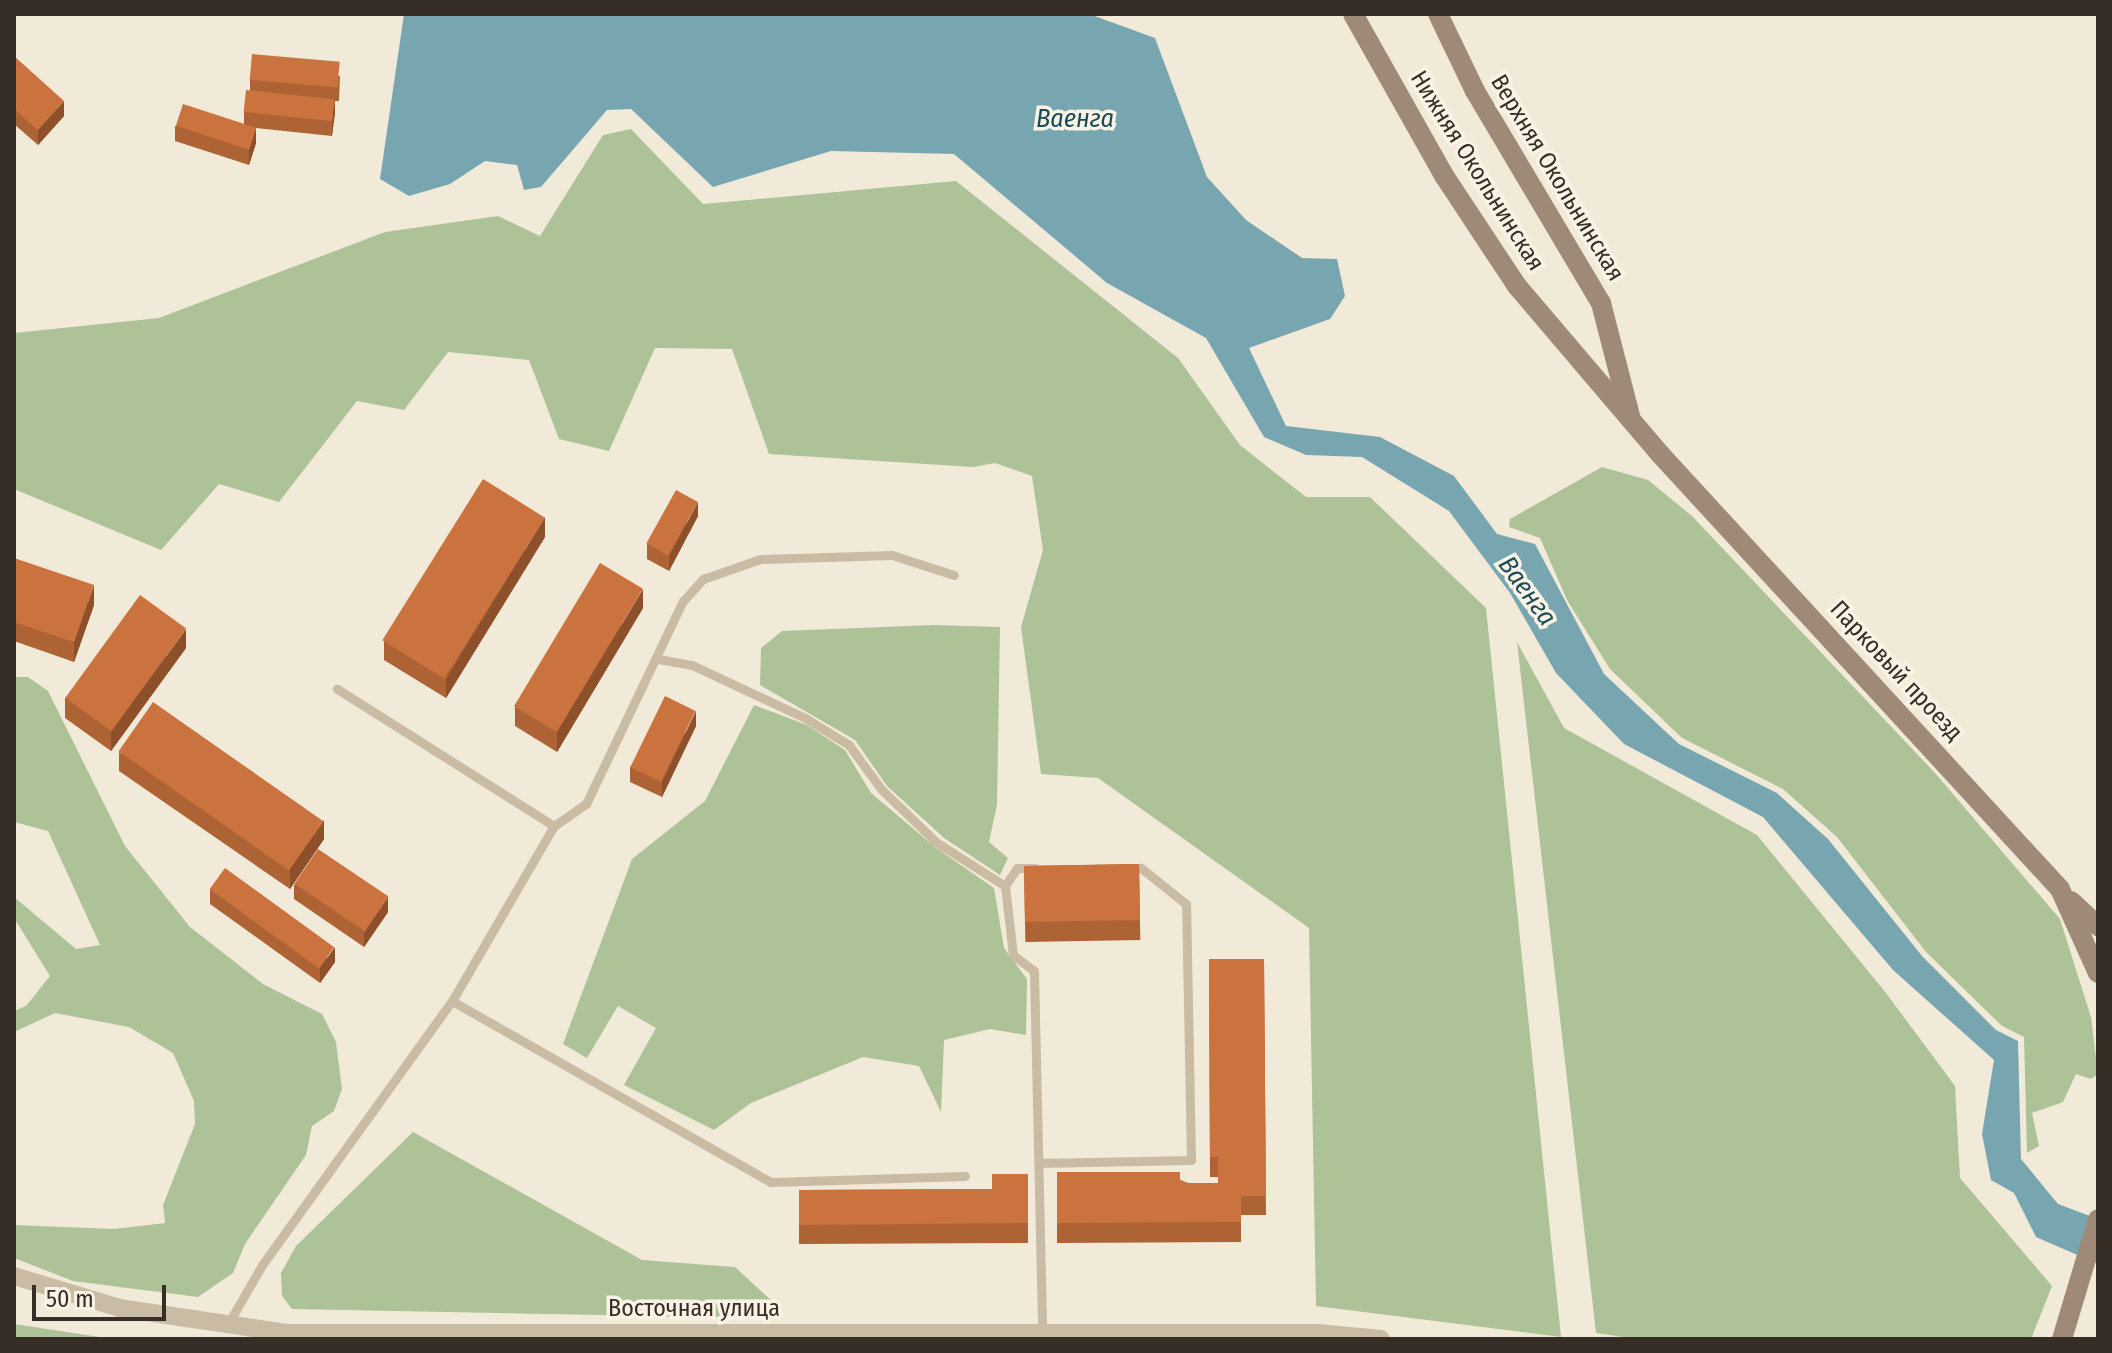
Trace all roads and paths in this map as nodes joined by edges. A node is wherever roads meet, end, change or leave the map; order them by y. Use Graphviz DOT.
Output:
graph roads {
  1 [pos="1353,14"];
  2 [pos="1438,14"];
  3 [pos="1631,420"];
  4 [pos="954,575"];
  5 [pos="658,659"];
  6 [pos="337,689"];
  7 [pos="554,826"];
  8 [pos="1048,868"];
  9 [pos="1110,868"];
  10 [pos="1005,886"];
  11 [pos="2060,889"];
  12 [pos="2098,926"];
  13 [pos="2098,973"];
  14 [pos="452,1001"];
  15 [pos="1039,1163"];
  16 [pos="965,1176"];
  17 [pos="2098,1219"];
  18 [pos="14,1276"];
  19 [pos="228,1324"];
  20 [pos="1042,1331"];
  21 [pos="1381,1339"];
  22 [pos="2062,1339"];
  1 -- 3 [label="main road, Нижняя Окольнинская"];
  2 -- 3 [label="main road, Верхняя Окольнинская"];
  3 -- 11 [label="main road, Парковый проезд"];
  4 -- 5 [label="lane"];
  5 -- 7 [label="lane"];
  5 -- 10 [label="lane"];
  6 -- 7 [label="lane"];
  7 -- 14 [label="lane"];
  8 -- 10 [label="lane"];
  9 -- 15 [label="lane"];
  10 -- 15 [label="lane"];
  11 -- 12 [label="main road"];
  11 -- 13 [label="main road, Парковый проезд"];
  14 -- 16 [label="lane"];
  14 -- 19 [label="lane"];
  15 -- 20 [label="lane"];
  17 -- 22 [label="main road"];
  18 -- 19 [label="street, Восточная улица"];
  19 -- 20 [label="street, Восточная улица"];
  20 -- 21 [label="street, Восточная улица"];
}
